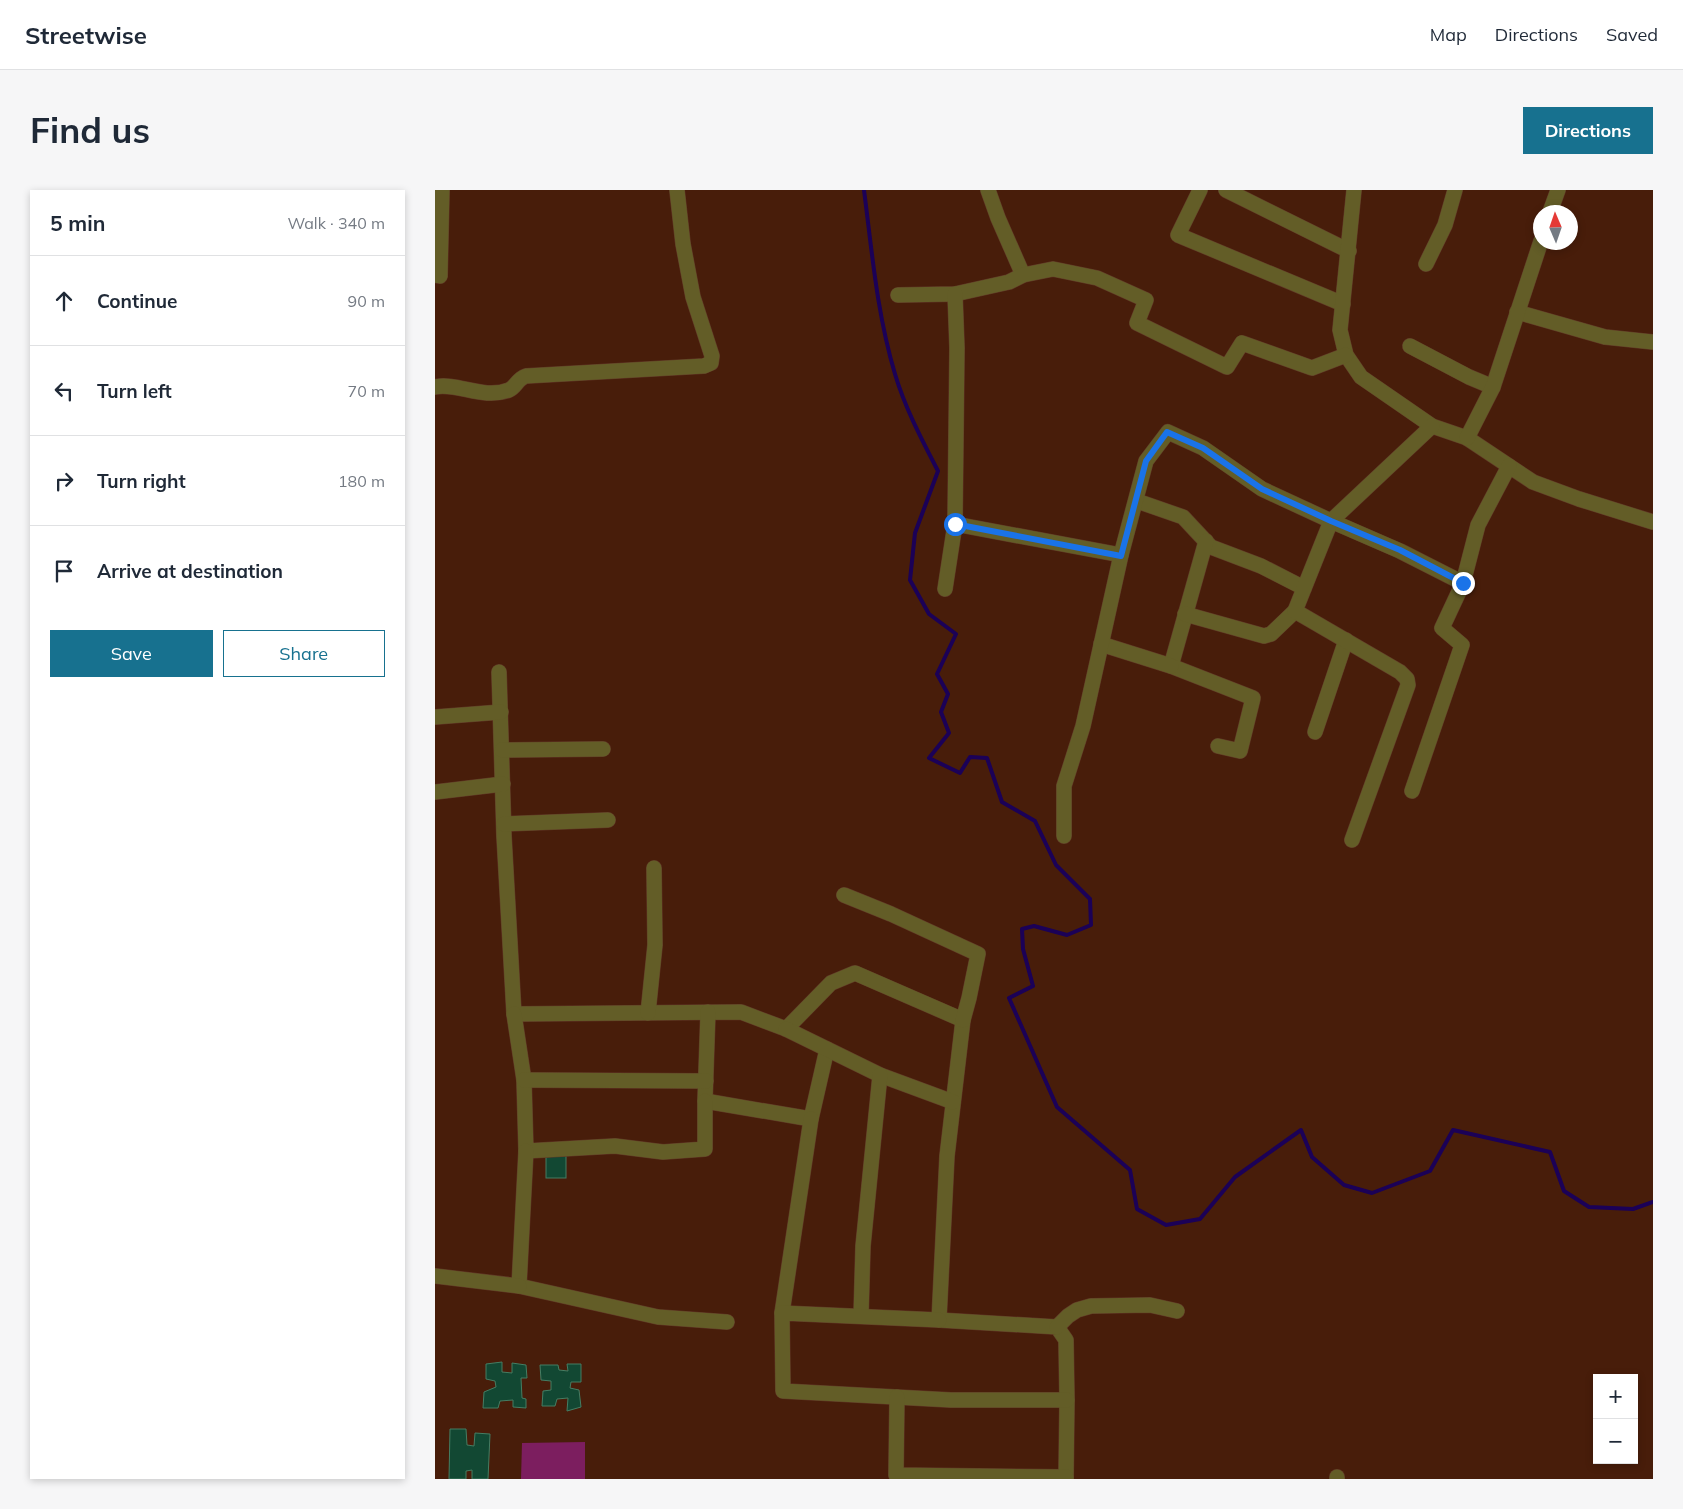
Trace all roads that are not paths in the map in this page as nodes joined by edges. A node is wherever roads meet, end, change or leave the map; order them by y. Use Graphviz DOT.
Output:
graph roads {
  1 [pos="441,190"];
  2 [pos="677,190"];
  3 [pos="988,190"];
  4 [pos="1200,190"];
  5 [pos="1226,190"];
  6 [pos="1354,190"];
  7 [pos="1455,190"];
  8 [pos="1558,190"];
  9 [pos="1553,205"];
  10 [pos="1538,250"];
  11 [pos="1349,251"];
  12 [pos="1426,264"];
  13 [pos="435,275"];
  14 [pos="1023,275"];
  15 [pos="955,294"];
  16 [pos="898,295"];
  17 [pos="1343,304"];
  18 [pos="1517,312"];
  19 [pos="1653,342"];
  20 [pos="1409,346"];
  21 [pos="1346,355"];
  22 [pos="1493,386"];
  23 [pos="435,387"];
  24 [pos="1432,426"];
  25 [pos="1467,438"];
  26 [pos="1509,466"];
  27 [pos="1137,501"];
  28 [pos="1331,521"];
  29 [pos="1653,522"];
  30 [pos="955,524"];
  31 [pos="1206,541"];
  32 [pos="1121,556"];
  33 [pos="1463,583"];
  34 [pos="1304,588"];
  35 [pos="945,589"];
  36 [pos="1295,611"];
  37 [pos="1185,614"];
  38 [pos="1346,640"];
  39 [pos="1101,644"];
  40 [pos="1171,666"];
  41 [pos="499,672"];
  42 [pos="501,712"];
  43 [pos="435,717"];
  44 [pos="1315,732"];
  45 [pos="1218,746"];
  46 [pos="603,749"];
  47 [pos="502,750"];
  48 [pos="503,784"];
  49 [pos="1412,791"];
  50 [pos="435,792"];
  51 [pos="608,820"];
  52 [pos="504,824"];
  53 [pos="1064,836"];
  54 [pos="1352,840"];
  55 [pos="654,868"];
  56 [pos="844,895"];
  57 [pos="708,1012"];
  58 [pos="648,1013"];
  59 [pos="514,1014"];
  60 [pos="963,1020"];
  61 [pos="786,1029"];
  62 [pos="827,1049"];
  63 [pos="880,1075"];
  64 [pos="524,1080"];
  65 [pos="706,1081"];
  66 [pos="705,1101"];
  67 [pos="953,1102"];
  68 [pos="811,1118"];
  69 [pos="526,1151"];
  70 [pos="435,1276"];
  71 [pos="519,1286"];
  72 [pos="1177,1311"];
  73 [pos="782,1313"];
  74 [pos="861,1316"];
  75 [pos="939,1320"];
  76 [pos="727,1322"];
  77 [pos="1057,1328"];
  78 [pos="897,1397"];
  79 [pos="1067,1400"];
  80 [pos="1066,1478"];
  1 -- 13 [label="street"];
  2 -- 23 [label="street"];
  3 -- 14 [label="street"];
  4 -- 17 [label="street"];
  5 -- 11 [label="street"];
  6 -- 11 [label="street"];
  7 -- 12 [label="street"];
  8 -- 9 [label="street"];
  10 -- 18 [label="street"];
  11 -- 17 [label="street"];
  14 -- 15 [label="street"];
  14 -- 21 [label="street"];
  15 -- 16 [label="street"];
  15 -- 30 [label="street"];
  17 -- 21 [label="street"];
  18 -- 19 [label="street"];
  18 -- 22 [label="street"];
  20 -- 22 [label="street"];
  21 -- 24 [label="street"];
  22 -- 25 [label="street"];
  24 -- 25 [label="street"];
  24 -- 28 [label="street"];
  25 -- 26 [label="street"];
  26 -- 29 [label="street"];
  26 -- 33 [label="street"];
  27 -- 28 [label="street"];
  27 -- 31 [label="street"];
  27 -- 32 [label="street"];
  28 -- 33 [label="street"];
  28 -- 34 [label="street"];
  30 -- 32 [label="street"];
  30 -- 35 [label="street"];
  31 -- 34 [label="street"];
  31 -- 37 [label="street"];
  32 -- 39 [label="street"];
  33 -- 49 [label="street"];
  34 -- 36 [label="street"];
  36 -- 37 [label="street"];
  36 -- 38 [label="street"];
  37 -- 40 [label="street"];
  38 -- 44 [label="street"];
  38 -- 54 [label="street"];
  39 -- 40 [label="street"];
  39 -- 53 [label="street"];
  40 -- 45 [label="street"];
  41 -- 42 [label="street"];
  42 -- 43 [label="street"];
  42 -- 47 [label="street"];
  46 -- 47 [label="street"];
  47 -- 48 [label="street"];
  48 -- 50 [label="street"];
  48 -- 52 [label="street"];
  51 -- 52 [label="street"];
  52 -- 59 [label="street"];
  55 -- 58 [label="street"];
  56 -- 60 [label="street"];
  57 -- 58 [label="street"];
  57 -- 61 [label="street"];
  57 -- 65 [label="street"];
  58 -- 59 [label="street"];
  59 -- 64 [label="street"];
  60 -- 61 [label="street"];
  60 -- 67 [label="street"];
  61 -- 62 [label="street"];
  62 -- 63 [label="street"];
  62 -- 68 [label="street"];
  63 -- 67 [label="street"];
  63 -- 74 [label="street"];
  64 -- 65 [label="street"];
  64 -- 69 [label="street"];
  65 -- 66 [label="street"];
  66 -- 68 [label="street"];
  66 -- 69 [label="street"];
  67 -- 75 [label="street"];
  68 -- 73 [label="street"];
  69 -- 71 [label="street"];
  70 -- 71 [label="street"];
  71 -- 76 [label="street"];
  72 -- 77 [label="street"];
  73 -- 74 [label="street"];
  73 -- 78 [label="street"];
  74 -- 75 [label="street"];
  75 -- 77 [label="street"];
  77 -- 79 [label="street"];
  78 -- 79 [label="street"];
  78 -- 80 [label="street"];
  79 -- 80 [label="street"];
}
